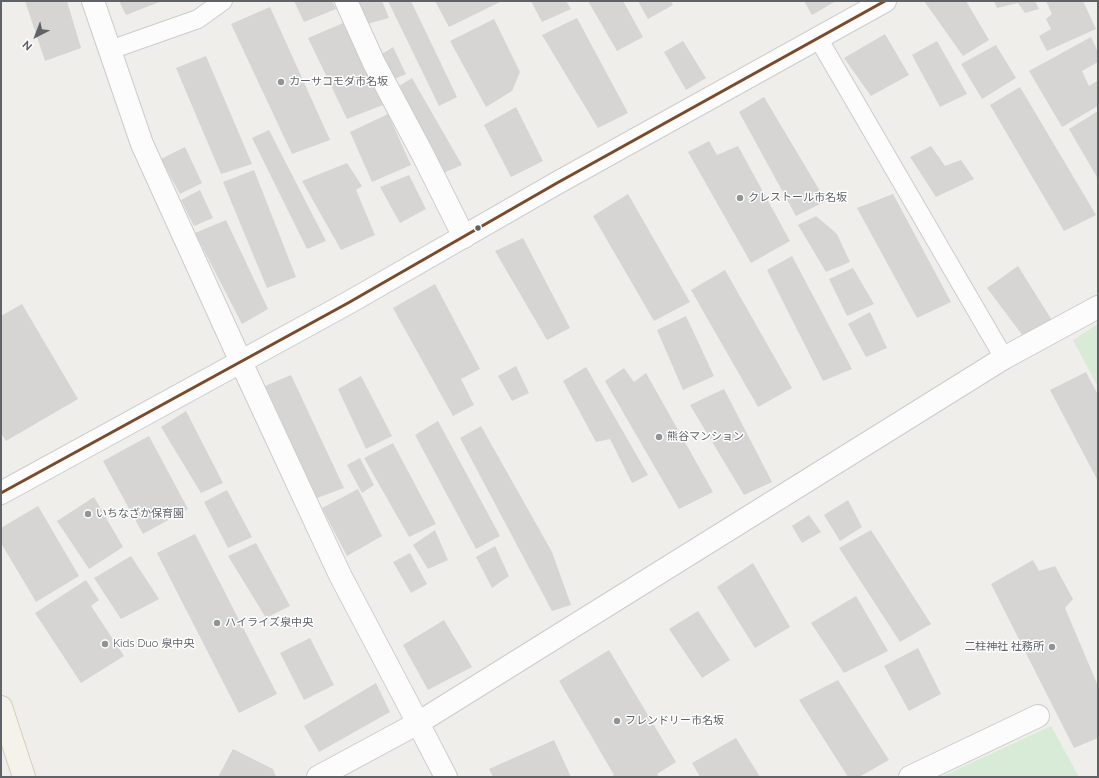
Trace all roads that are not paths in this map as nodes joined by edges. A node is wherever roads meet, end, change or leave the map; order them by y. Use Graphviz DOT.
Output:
graph roads {
  1 [pos="93,1"];
  2 [pos="223,1"];
  3 [pos="346,1"];
  4 [pos="885,1"];
  5 [pos="818,38"];
  6 [pos="110,50"];
  7 [pos="464,237"];
  8 [pos="1098,307"];
  9 [pos="1004,358"];
  10 [pos="241,362"];
  11 [pos="1,493"];
  12 [pos="1,707"];
  13 [pos="1038,716"];
  14 [pos="418,722"];
  15 [pos="24,777"];
  16 [pos="318,777"];
  17 [pos="446,777"];
  18 [pos="910,777"];
  1 -- 6 [label="street"];
  2 -- 6 [label="lane"];
  3 -- 7 [label="street"];
  4 -- 5 [label="street"];
  5 -- 7 [label="street"];
  5 -- 9 [label="lane"];
  6 -- 10 [label="street"];
  7 -- 10 [label="street"];
  8 -- 9 [label="street"];
  9 -- 14 [label="street"];
  10 -- 11 [label="street"];
  10 -- 14 [label="street"];
  12 -- 15 [label="main road"];
  13 -- 18 [label="street"];
  14 -- 16 [label="street"];
  14 -- 17 [label="street"];
}
